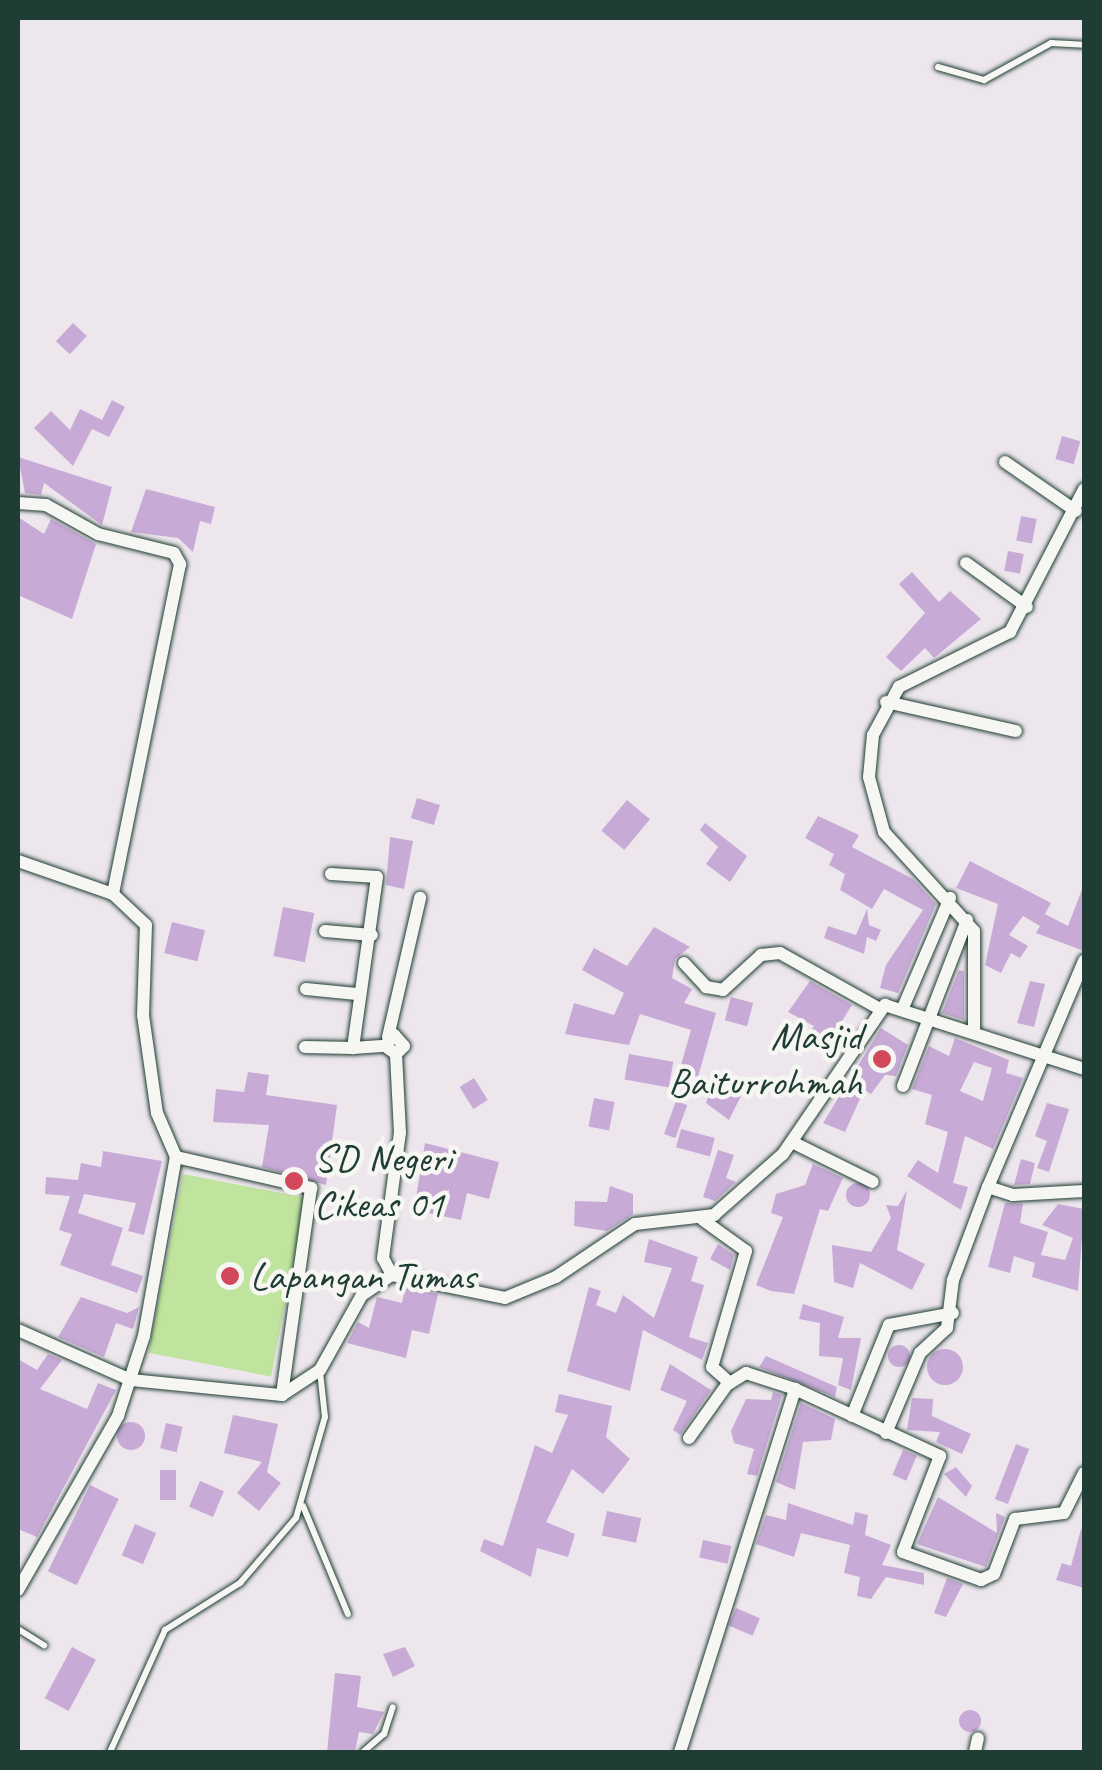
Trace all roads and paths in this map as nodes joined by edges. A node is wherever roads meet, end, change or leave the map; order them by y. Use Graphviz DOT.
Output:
graph roads {
  1 [pos="1084,45"];
  2 [pos="938,67"];
  3 [pos="1006,462"];
  4 [pos="1084,489"];
  5 [pos="18,503"];
  6 [pos="1076,511"];
  7 [pos="966,563"];
  8 [pos="1026,607"];
  9 [pos="886,702"];
  10 [pos="1016,730"];
  11 [pos="18,861"];
  12 [pos="330,874"];
  13 [pos="113,894"];
  14 [pos="420,898"];
  15 [pos="950,898"];
  16 [pos="968,920"];
  17 [pos="326,930"];
  18 [pos="372,935"];
  19 [pos="1084,961"];
  20 [pos="684,963"];
  21 [pos="306,989"];
  22 [pos="357,994"];
  23 [pos="878,1008"];
  24 [pos="902,1010"];
  25 [pos="930,1023"];
  26 [pos="974,1033"];
  27 [pos="390,1046"];
  28 [pos="305,1047"];
  29 [pos="353,1048"];
  30 [pos="1041,1054"];
  31 [pos="1084,1069"];
  32 [pos="903,1086"];
  33 [pos="792,1142"];
  34 [pos="176,1157"];
  35 [pos="873,1182"];
  36 [pos="988,1187"];
  37 [pos="1084,1191"];
  38 [pos="704,1220"];
  39 [pos="392,1275"];
  40 [pos="953,1313"];
  41 [pos="18,1330"];
  42 [pos="320,1370"];
  43 [pos="131,1380"];
  44 [pos="729,1382"];
  45 [pos="795,1390"];
  46 [pos="282,1395"];
  47 [pos="852,1416"];
  48 [pos="886,1433"];
  49 [pos="689,1438"];
  50 [pos="1084,1473"];
  51 [pos="303,1504"];
  52 [pos="18,1590"];
  53 [pos="348,1614"];
  54 [pos="18,1628"];
  55 [pos="44,1645"];
  56 [pos="394,1707"];
  57 [pos="110,1752"];
  58 [pos="362,1752"];
  59 [pos="680,1752"];
  1 -- 2 [label="lane"];
  3 -- 6 [label="street"];
  4 -- 6 [label="street"];
  5 -- 13 [label="street"];
  6 -- 8 [label="street"];
  7 -- 8 [label="street"];
  8 -- 9 [label="street"];
  9 -- 10 [label="street"];
  9 -- 15 [label="street"];
  11 -- 13 [label="street"];
  12 -- 18 [label="street"];
  13 -- 34 [label="street"];
  14 -- 27 [label="street"];
  15 -- 16 [label="street"];
  15 -- 24 [label="street"];
  16 -- 25 [label="street"];
  16 -- 26 [label="street"];
  17 -- 18 [label="street"];
  18 -- 22 [label="street"];
  19 -- 30 [label="street"];
  20 -- 23 [label="street"];
  21 -- 22 [label="street"];
  22 -- 29 [label="street"];
  23 -- 24 [label="street"];
  23 -- 33 [label="street"];
  24 -- 25 [label="street"];
  25 -- 26 [label="street"];
  25 -- 32 [label="street"];
  26 -- 30 [label="street"];
  27 -- 29 [label="street"];
  27 -- 39 [label="street"];
  28 -- 29 [label="street"];
  30 -- 31 [label="street"];
  30 -- 36 [label="street"];
  33 -- 35 [label="street"];
  33 -- 38 [label="street"];
  34 -- 43 [label="street"];
  34 -- 46 [label="street"];
  36 -- 37 [label="street"];
  36 -- 40 [label="street"];
  38 -- 39 [label="street"];
  38 -- 44 [label="street"];
  39 -- 42 [label="street"];
  40 -- 47 [label="street"];
  40 -- 48 [label="street"];
  41 -- 43 [label="street"];
  42 -- 46 [label="street"];
  42 -- 51 [label="lane"];
  43 -- 46 [label="street"];
  43 -- 52 [label="street"];
  44 -- 45 [label="street"];
  44 -- 49 [label="street"];
  45 -- 47 [label="street"];
  45 -- 59 [label="street"];
  47 -- 48 [label="street"];
  48 -- 50 [label="street"];
  51 -- 53 [label="lane"];
  51 -- 57 [label="lane"];
  54 -- 55 [label="lane"];
  56 -- 58 [label="lane"];
}
